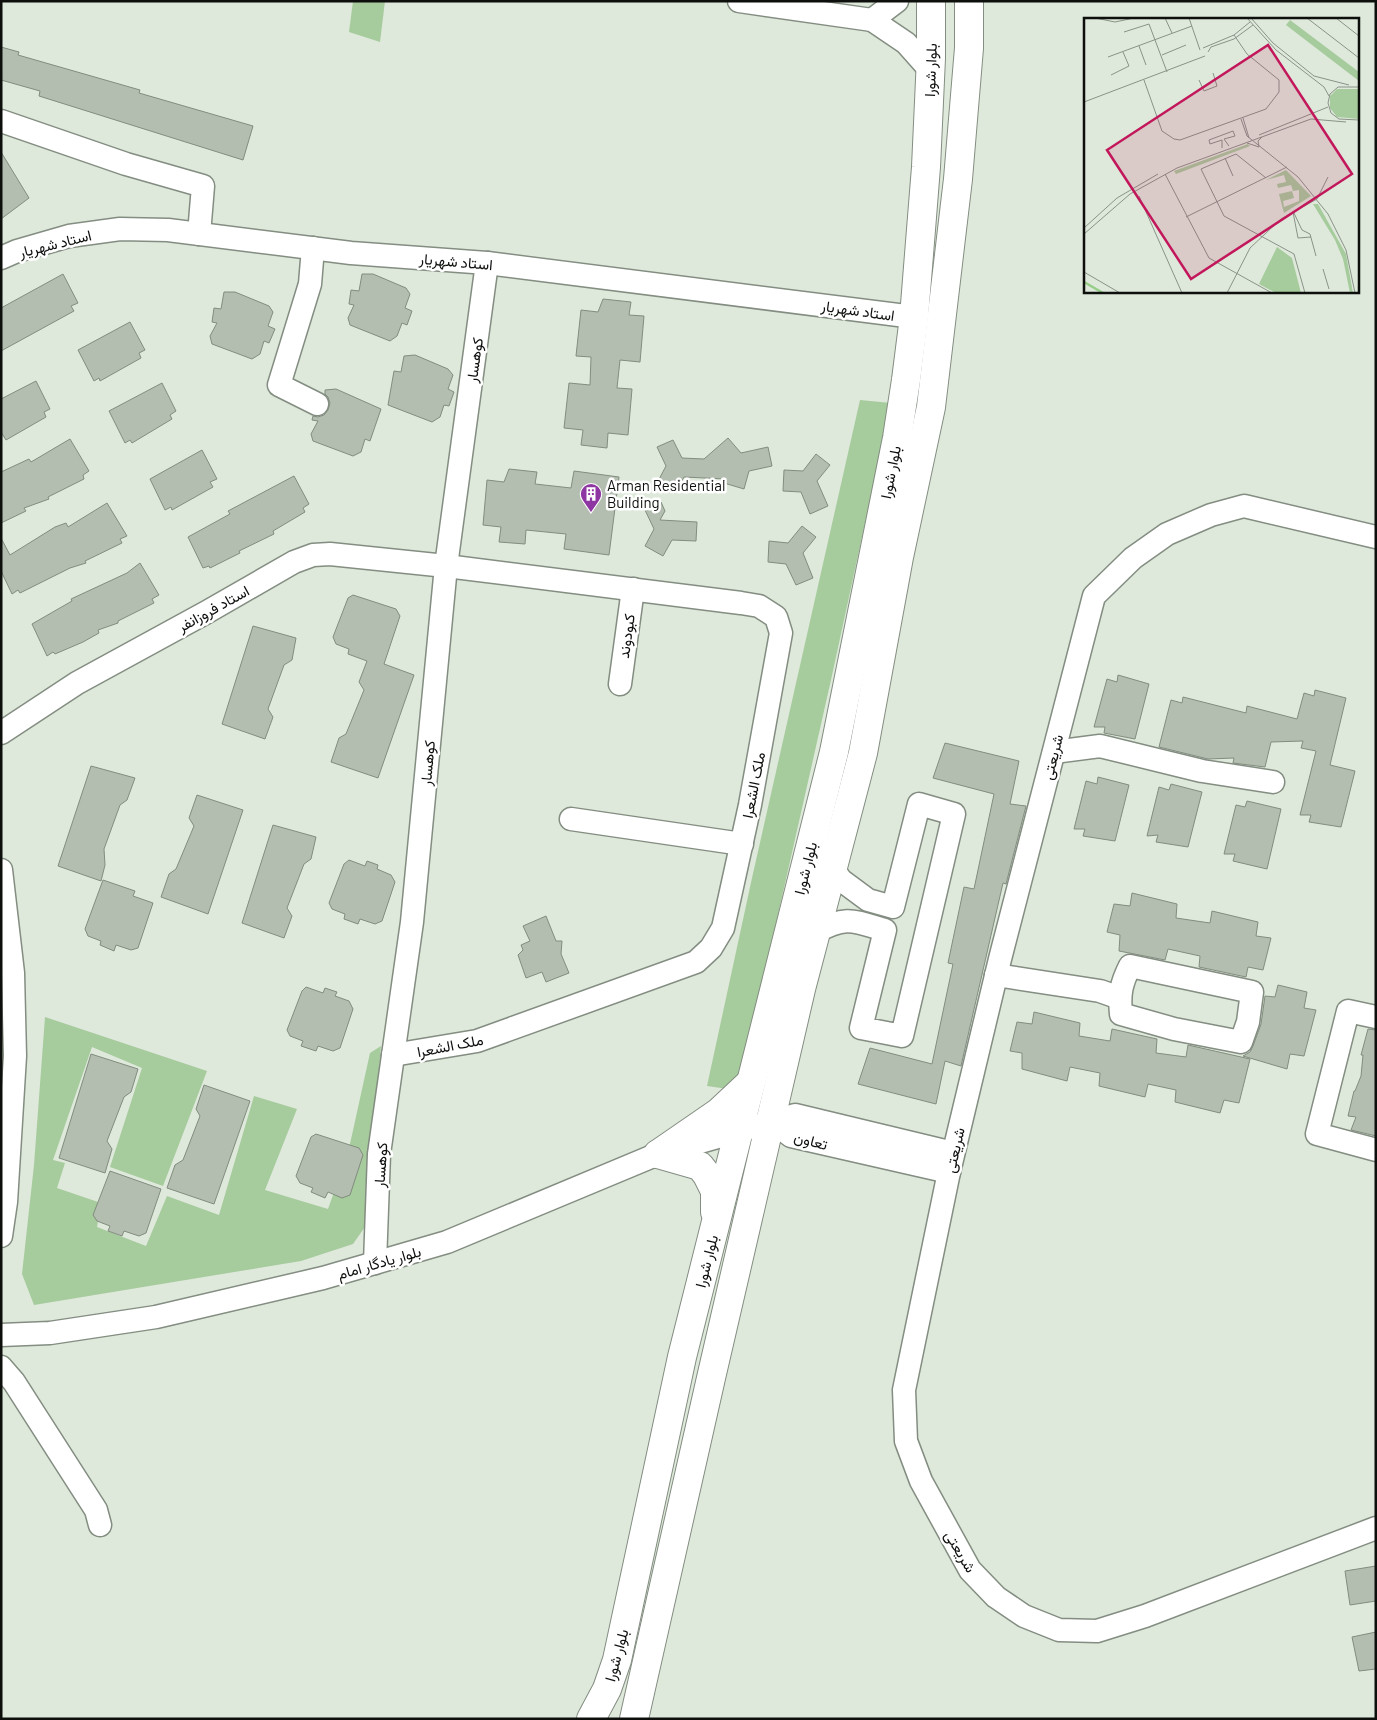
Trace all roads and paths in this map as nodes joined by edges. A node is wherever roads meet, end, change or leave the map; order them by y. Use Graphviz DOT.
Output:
graph roads {
  1 [pos="739,1"];
  2 [pos="897,1"];
  3 [pos="931,1"];
  4 [pos="968,1"];
  5 [pos="872,20"];
  6 [pos="930,70"];
  7 [pos="1,121"];
  8 [pos="199,234"];
  9 [pos="312,248"];
  10 [pos="1,258"];
  11 [pos="487,263"];
  12 [pos="914,318"];
  13 [pos="317,404"];
  14 [pos="1376,537"];
  15 [pos="446,566"];
  16 [pos="633,589"];
  17 [pos="620,684"];
  18 [pos="1,733"];
  19 [pos="1054,752"];
  20 [pos="1273,782"];
  21 [pos="571,819"];
  22 [pos="742,844"];
  23 [pos="833,869"];
  24 [pos="1,870"];
  25 [pos="893,907"];
  26 [pos="885,930"];
  27 [pos="816,932"];
  28 [pos="996,975"];
  29 [pos="1120,998"];
  30 [pos="1376,1017"];
  31 [pos="393,1055"];
  32 [pos="750,1083"];
  33 [pos="5,1094"];
  34 [pos="772,1121"];
  35 [pos="740,1130"];
  36 [pos="1376,1150"];
  37 [pos="658,1154"];
  38 [pos="951,1163"];
  39 [pos="715,1224"];
  40 [pos="1,1236"];
  41 [pos="375,1263"];
  42 [pos="1,1334"];
  43 [pos="1,1367"];
  44 [pos="100,1525"];
  45 [pos="1376,1528"];
  46 [pos="591,1719"];
  47 [pos="634,1719"];
  1 -- 5 [label="street"];
  2 -- 5 [label="street"];
  3 -- 6 [label="main road, بلوار شورا"];
  4 -- 23 [label="main road, بلوار شورا"];
  5 -- 6 [label="street"];
  6 -- 12 [label="main road, بلوار شورا"];
  7 -- 8 [label="street"];
  8 -- 9 [label="street, استاد شهریار"];
  8 -- 10 [label="street, استاد شهریار"];
  9 -- 11 [label="street, استاد شهریار"];
  9 -- 13 [label="street"];
  11 -- 12 [label="street, استاد شهریار"];
  11 -- 15 [label="street, کوهسار"];
  12 -- 32 [label="main road, بلوار شورا"];
  14 -- 19 [label="street, شریعتی"];
  15 -- 16 [label="street, ملک الشعرا"];
  15 -- 18 [label="street, استاد فروزانفر"];
  15 -- 31 [label="street, کوهسار"];
  16 -- 17 [label="street, کبودوند"];
  16 -- 22 [label="street, ملک الشعرا"];
  19 -- 20 [label="street"];
  19 -- 28 [label="street, شریعتی"];
  21 -- 22 [label="street"];
  22 -- 31 [label="street, ملک الشعرا"];
  23 -- 25 [label="street"];
  23 -- 27 [label="main road, بلوار شورا"];
  24 -- 33 [label="street"];
  25 -- 26 [label="street"];
  25 -- 26 [label="street"];
  26 -- 27 [label="street"];
  27 -- 34 [label="main road, بلوار شورا"];
  28 -- 29 [label="street"];
  28 -- 38 [label="street, شریعتی"];
  29 -- 29 [label="street"];
  30 -- 36 [label="street"];
  31 -- 41 [label="street, کوهسار"];
  32 -- 35 [label="main road, بلوار شورا"];
  32 -- 37 [label="main road"];
  33 -- 40 [label="street"];
  34 -- 35 [label="street, بلوار یادگار امام"];
  34 -- 38 [label="street, تعاون"];
  34 -- 47 [label="main road, بلوار شورا"];
  35 -- 37 [label="street, بلوار یادگار امام"];
  35 -- 39 [label="main road, بلوار شورا"];
  37 -- 39 [label="main road"];
  37 -- 41 [label="street, بلوار یادگار امام"];
  38 -- 45 [label="street, شریعتی"];
  39 -- 46 [label="main road, بلوار شورا"];
  41 -- 42 [label="street, بلوار یادگار امام"];
  43 -- 44 [label="street"];
}
